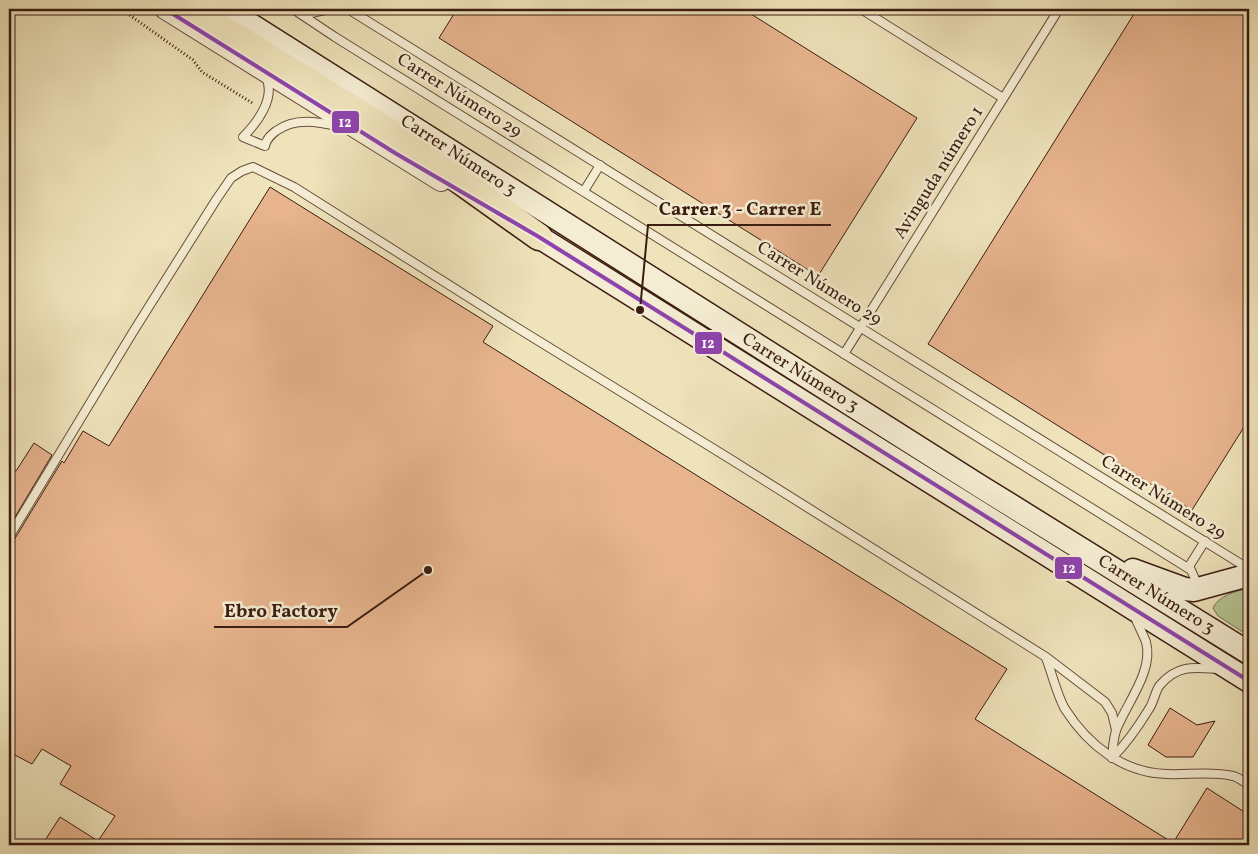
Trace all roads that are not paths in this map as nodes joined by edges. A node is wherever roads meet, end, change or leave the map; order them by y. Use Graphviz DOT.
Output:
graph roads {
  1 [pos="165,9"];
  2 [pos="191,9"];
  3 [pos="226,9"];
  4 [pos="236,9"];
  5 [pos="295,9"];
  6 [pos="326,9"];
  7 [pos="348,9"];
  8 [pos="861,9"];
  9 [pos="1059,9"];
  10 [pos="256,28"];
  11 [pos="326,31"];
  12 [pos="262,68"];
  13 [pos="1003,98"];
  14 [pos="360,130"];
  15 [pos="600,165"];
  16 [pos="584,191"];
  17 [pos="539,237"];
  18 [pos="861,328"];
  19 [pos="844,354"];
  20 [pos="9,538"];
  21 [pos="1205,541"];
  22 [pos="1098,559"];
  23 [pos="1249,569"];
  24 [pos="1249,575"];
  25 [pos="1186,579"];
  26 [pos="1130,606"];
  27 [pos="1249,653"];
  28 [pos="1046,657"];
  29 [pos="1241,676"];
  30 [pos="1116,730"];
  31 [pos="1112,758"];
  32 [pos="1249,785"];
  1 -- 12 [label="street"];
  2 -- 17 [label="highway"];
  3 -- 10 [label="main road, Carrer Número 3"];
  4 -- 10 [label="main road"];
  5 -- 6 [label="lane"];
  5 -- 11 [label="lane, Carrer Número 29"];
  6 -- 11 [label="lane"];
  7 -- 15 [label="lane, Carrer Número 29"];
  8 -- 13 [label="lane"];
  9 -- 13 [label="lane, Avinguda número 1"];
  10 -- 22 [label="main road, Carrer Número 3"];
  11 -- 16 [label="lane, Carrer Número 29"];
  12 -- 14 [label="street"];
  12 -- 14 [label="lane"];
  13 -- 18 [label="lane, Avinguda número 1"];
  14 -- 17 [label="street"];
  15 -- 16 [label="lane"];
  15 -- 18 [label="lane, Carrer Número 29"];
  16 -- 19 [label="lane, Carrer Número 29"];
  17 -- 26 [label="main road, Carrer Número 3"];
  18 -- 19 [label="lane, Avinguda número 1"];
  18 -- 21 [label="lane, Carrer Número 29"];
  19 -- 25 [label="lane, Carrer Número 29"];
  20 -- 28 [label="lane"];
  21 -- 23 [label="lane, Carrer Número 29"];
  21 -- 25 [label="lane"];
  22 -- 25 [label="main road"];
  22 -- 27 [label="main road, Carrer Número 3"];
  24 -- 25 [label="main road"];
  26 -- 29 [label="main road, Carrer Número 3"];
  26 -- 30 [label="lane"];
  28 -- 30 [label="lane"];
  28 -- 31 [label="lane"];
  29 -- 31 [label="lane"];
  30 -- 31 [label="lane"];
  31 -- 32 [label="lane"];
}
